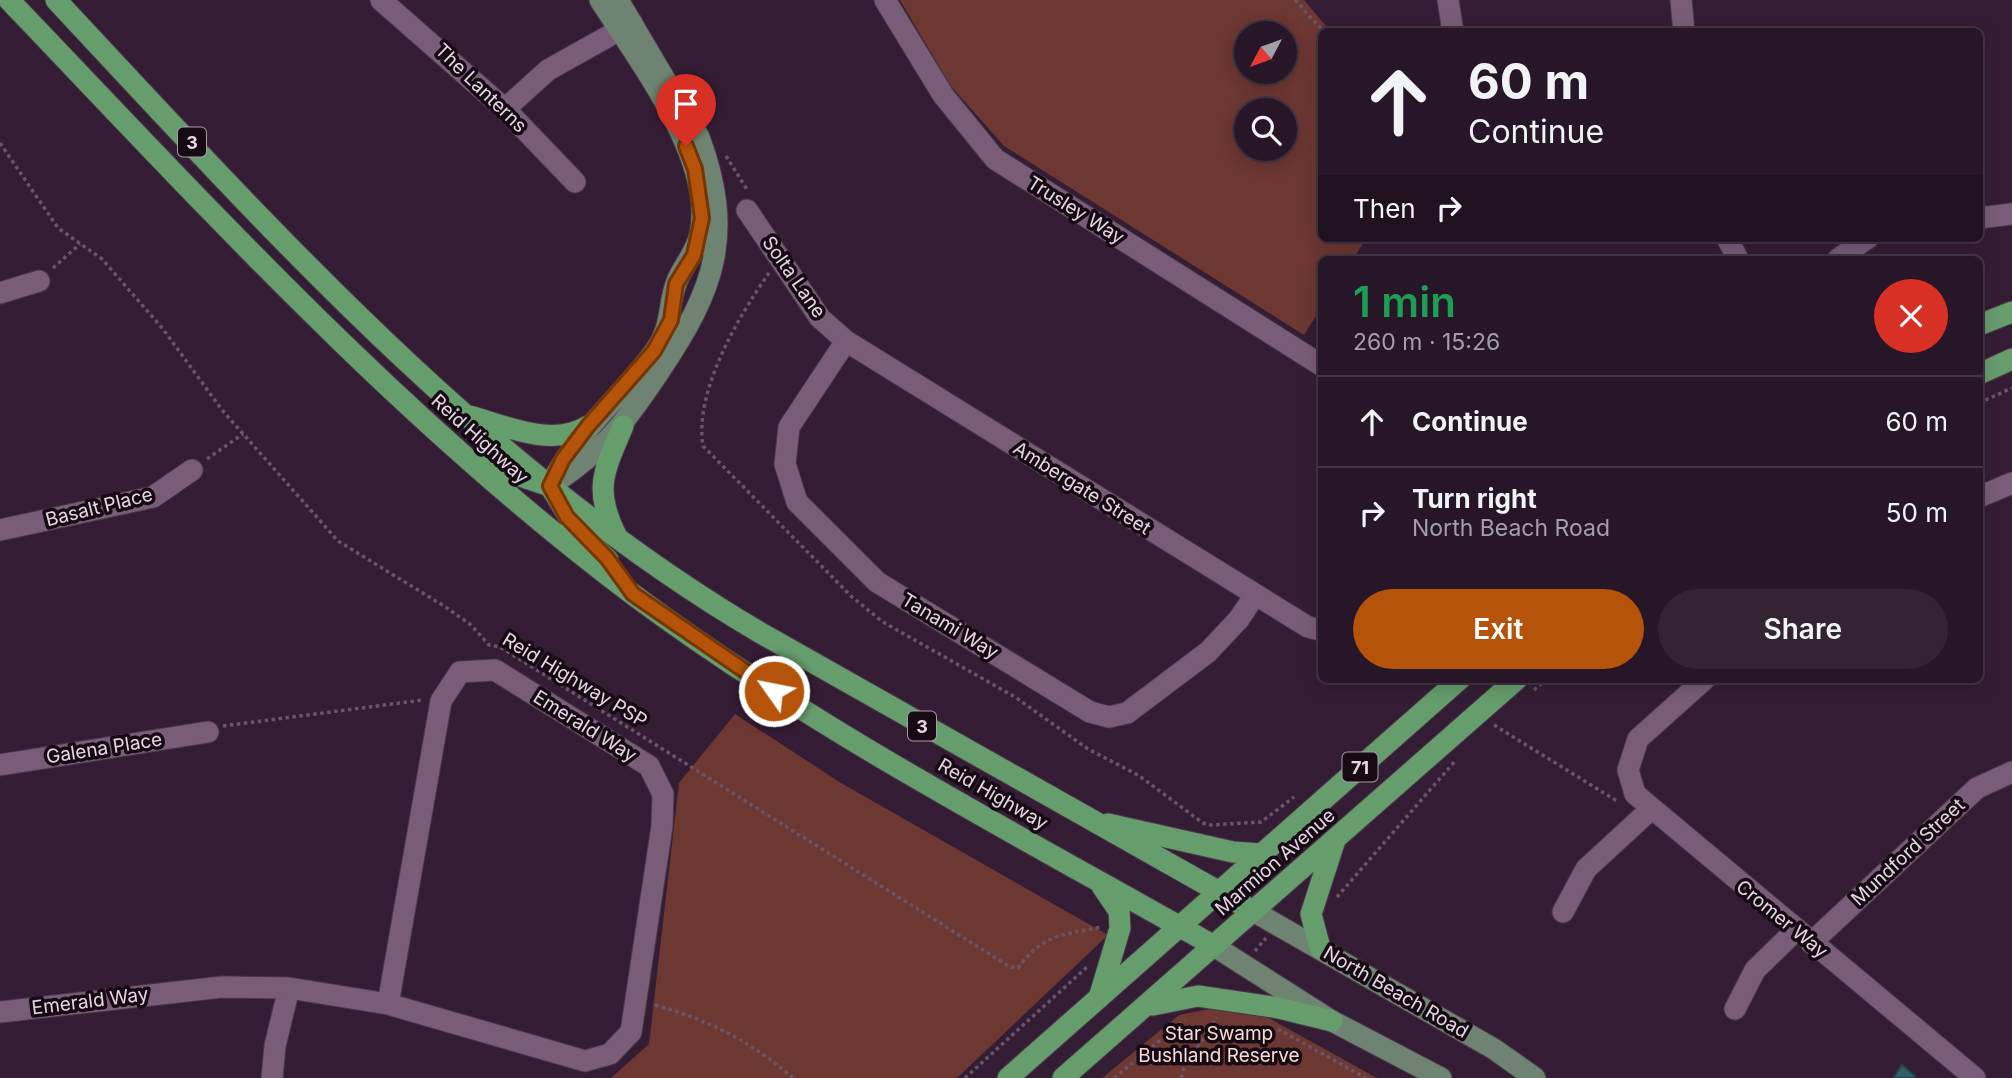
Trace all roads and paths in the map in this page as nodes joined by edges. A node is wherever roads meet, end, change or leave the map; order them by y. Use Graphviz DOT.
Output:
graph roads {
  1 [pos="9,0"];
  2 [pos="56,0"];
  3 [pos="381,0"];
  4 [pos="600,0"];
  5 [pos="618,0"];
  6 [pos="885,0"];
  7 [pos="1296,0"];
  8 [pos="1448,0"];
  9 [pos="1681,0"];
  10 [pos="626,27"];
  11 [pos="1320,28"];
  12 [pos="1452,28"];
  13 [pos="1684,28"];
  14 [pos="505,109"];
  15 [pos="0,143"];
  16 [pos="575,182"];
  17 [pos="747,210"];
  18 [pos="2012,214"];
  19 [pos="1983,218"];
  20 [pos="1862,242"];
  21 [pos="80,244"];
  22 [pos="1842,256"];
  23 [pos="39,281"];
  24 [pos="0,293"];
  25 [pos="2012,312"];
  26 [pos="1983,324"];
  27 [pos="846,341"];
  28 [pos="2012,359"];
  29 [pos="1318,363"];
  30 [pos="1983,372"];
  31 [pos="2012,388"];
  32 [pos="1983,401"];
  33 [pos="463,415"];
  34 [pos="588,426"];
  35 [pos="623,426"];
  36 [pos="243,434"];
  37 [pos="463,456"];
  38 [pos="192,470"];
  39 [pos="2012,483"];
  40 [pos="550,486"];
  41 [pos="1983,495"];
  42 [pos="0,530"];
  43 [pos="618,540"];
  44 [pos="633,594"];
  45 [pos="1255,594"];
  46 [pos="1318,629"];
  47 [pos="1455,683"];
  48 [pos="1701,683"];
  49 [pos="1521,688"];
  50 [pos="441,701"];
  51 [pos="1504,716"];
  52 [pos="1494,725"];
  53 [pos="208,732"];
  54 [pos="1486,732"];
  55 [pos="1461,754"];
  56 [pos="0,765"];
  57 [pos="2012,772"];
  58 [pos="1298,794"];
  59 [pos="1623,801"];
  60 [pos="1650,810"];
  61 [pos="1086,819"];
  62 [pos="1211,825"];
  63 [pos="1336,838"];
  64 [pos="1260,854"];
  65 [pos="1099,881"];
  66 [pos="1217,892"];
  67 [pos="1330,905"];
  68 [pos="1253,911"];
  69 [pos="1563,912"];
  70 [pos="1180,926"];
  71 [pos="1112,927"];
  72 [pos="1804,937"];
  73 [pos="1099,938"];
  74 [pos="1214,946"];
  75 [pos="1320,948"];
  76 [pos="1091,962"];
  77 [pos="289,988"];
  78 [pos="1098,998"];
  79 [pos="634,1000"];
  80 [pos="388,1004"];
  81 [pos="1145,1007"];
  82 [pos="1735,1009"];
  83 [pos="0,1012"];
  84 [pos="1212,1014"];
  85 [pos="1192,1018"];
  86 [pos="1332,1021"];
  87 [pos="1273,1027"];
  88 [pos="1949,1070"];
  89 [pos="272,1078"];
  90 [pos="793,1078"];
  91 [pos="965,1078"];
  92 [pos="1008,1078"];
  93 [pos="1063,1078"];
  94 [pos="1114,1078"];
  95 [pos="1181,1078"];
  96 [pos="1366,1078"];
  97 [pos="1441,1078"];
  98 [pos="1535,1078"];
  99 [pos="1975,1078"];
  1 -- 37 [label="highway, Reid Highway / 3"];
  2 -- 33 [label="highway, Reid Highway / 3"];
  3 -- 14 [label="street, The Lanterns"];
  4 -- 10 [label="main road"];
  5 -- 10 [label="main road"];
  6 -- 29 [label="street, Trusley Way"];
  7 -- 11 [label="path"];
  8 -- 12 [label="street"];
  9 -- 13 [label="street"];
  10 -- 14 [label="street"];
  10 -- 34 [label="main road"];
  10 -- 35 [label="main road"];
  14 -- 16 [label="street, The Lanterns"];
  15 -- 21 [label="path, Reid Highway PSP"];
  17 -- 27 [label="street, Solta Lane"];
  18 -- 19 [label="street"];
  20 -- 22 [label="street"];
  21 -- 23 [label="path"];
  21 -- 36 [label="path, Reid Highway PSP"];
  23 -- 24 [label="street"];
  25 -- 26 [label="highway"];
  27 -- 45 [label="street, Ambergate Street"];
  27 -- 45 [label="street, Tanami Way"];
  28 -- 30 [label="highway"];
  31 -- 32 [label="path"];
  33 -- 34 [label="highway"];
  33 -- 40 [label="highway, Reid Highway / 3"];
  34 -- 40 [label="main road"];
  35 -- 40 [label="main road"];
  35 -- 43 [label="highway"];
  36 -- 38 [label="path"];
  36 -- 71 [label="path, Reid Highway PSP"];
  37 -- 40 [label="highway"];
  37 -- 44 [label="highway, Reid Highway / 3"];
  38 -- 42 [label="street, Basalt Place"];
  39 -- 41 [label="street"];
  40 -- 43 [label="highway, Reid Highway / 3"];
  40 -- 44 [label="highway"];
  43 -- 61 [label="highway, Reid Highway / 3"];
  44 -- 65 [label="highway, Reid Highway / 3"];
  45 -- 46 [label="street, Ambergate Street"];
  47 -- 64 [label="highway, Marmion Avenue / 71"];
  48 -- 60 [label="street, Cromer Way"];
  49 -- 63 [label="highway, Marmion Avenue / 71"];
  50 -- 53 [label="path"];
  50 -- 79 [label="street, Emerald Way"];
  50 -- 80 [label="street, Emerald Way"];
  51 -- 52 [label="path"];
  52 -- 54 [label="path"];
  52 -- 59 [label="path"];
  53 -- 56 [label="street, Galena Place"];
  55 -- 67 [label="path"];
  57 -- 72 [label="street, Mundford Street"];
  58 -- 62 [label="path"];
  60 -- 69 [label="street"];
  60 -- 72 [label="street, Cromer Way"];
  61 -- 64 [label="highway"];
  61 -- 66 [label="highway, Reid Highway / 3"];
  63 -- 68 [label="highway, Marmion Avenue / 71"];
  63 -- 75 [label="highway"];
  64 -- 66 [label="highway, Marmion Avenue / 71"];
  65 -- 70 [label="highway, Reid Highway / 3"];
  65 -- 71 [label="highway"];
  66 -- 68 [label="highway, Reid Highway / 3"];
  66 -- 70 [label="highway, Marmion Avenue / 71"];
  68 -- 74 [label="highway, Marmion Avenue / 71"];
  68 -- 75 [label="main road, North Beach Road"];
  70 -- 74 [label="highway, Reid Highway / 3"];
  70 -- 78 [label="highway, Marmion Avenue / 71"];
  71 -- 73 [label="path"];
  71 -- 78 [label="highway"];
  72 -- 82 [label="street, Mundford Street"];
  72 -- 88 [label="street, Cromer Way"];
  74 -- 81 [label="highway, Marmion Avenue / 71"];
  74 -- 86 [label="main road"];
  75 -- 98 [label="main road, North Beach Road"];
  76 -- 91 [label="path"];
  77 -- 80 [label="street, Emerald Way"];
  77 -- 83 [label="street, Emerald Way"];
  77 -- 89 [label="street"];
  78 -- 92 [label="highway, Marmion Avenue / 71"];
  79 -- 80 [label="street, Emerald Way"];
  79 -- 90 [label="path"];
  81 -- 86 [label="highway"];
  81 -- 93 [label="highway, Marmion Avenue / 71"];
  84 -- 95 [label="path"];
  85 -- 94 [label="path"];
  86 -- 97 [label="main road"];
  87 -- 96 [label="path"];
  88 -- 99 [label="street, Cromer Way"];
}
